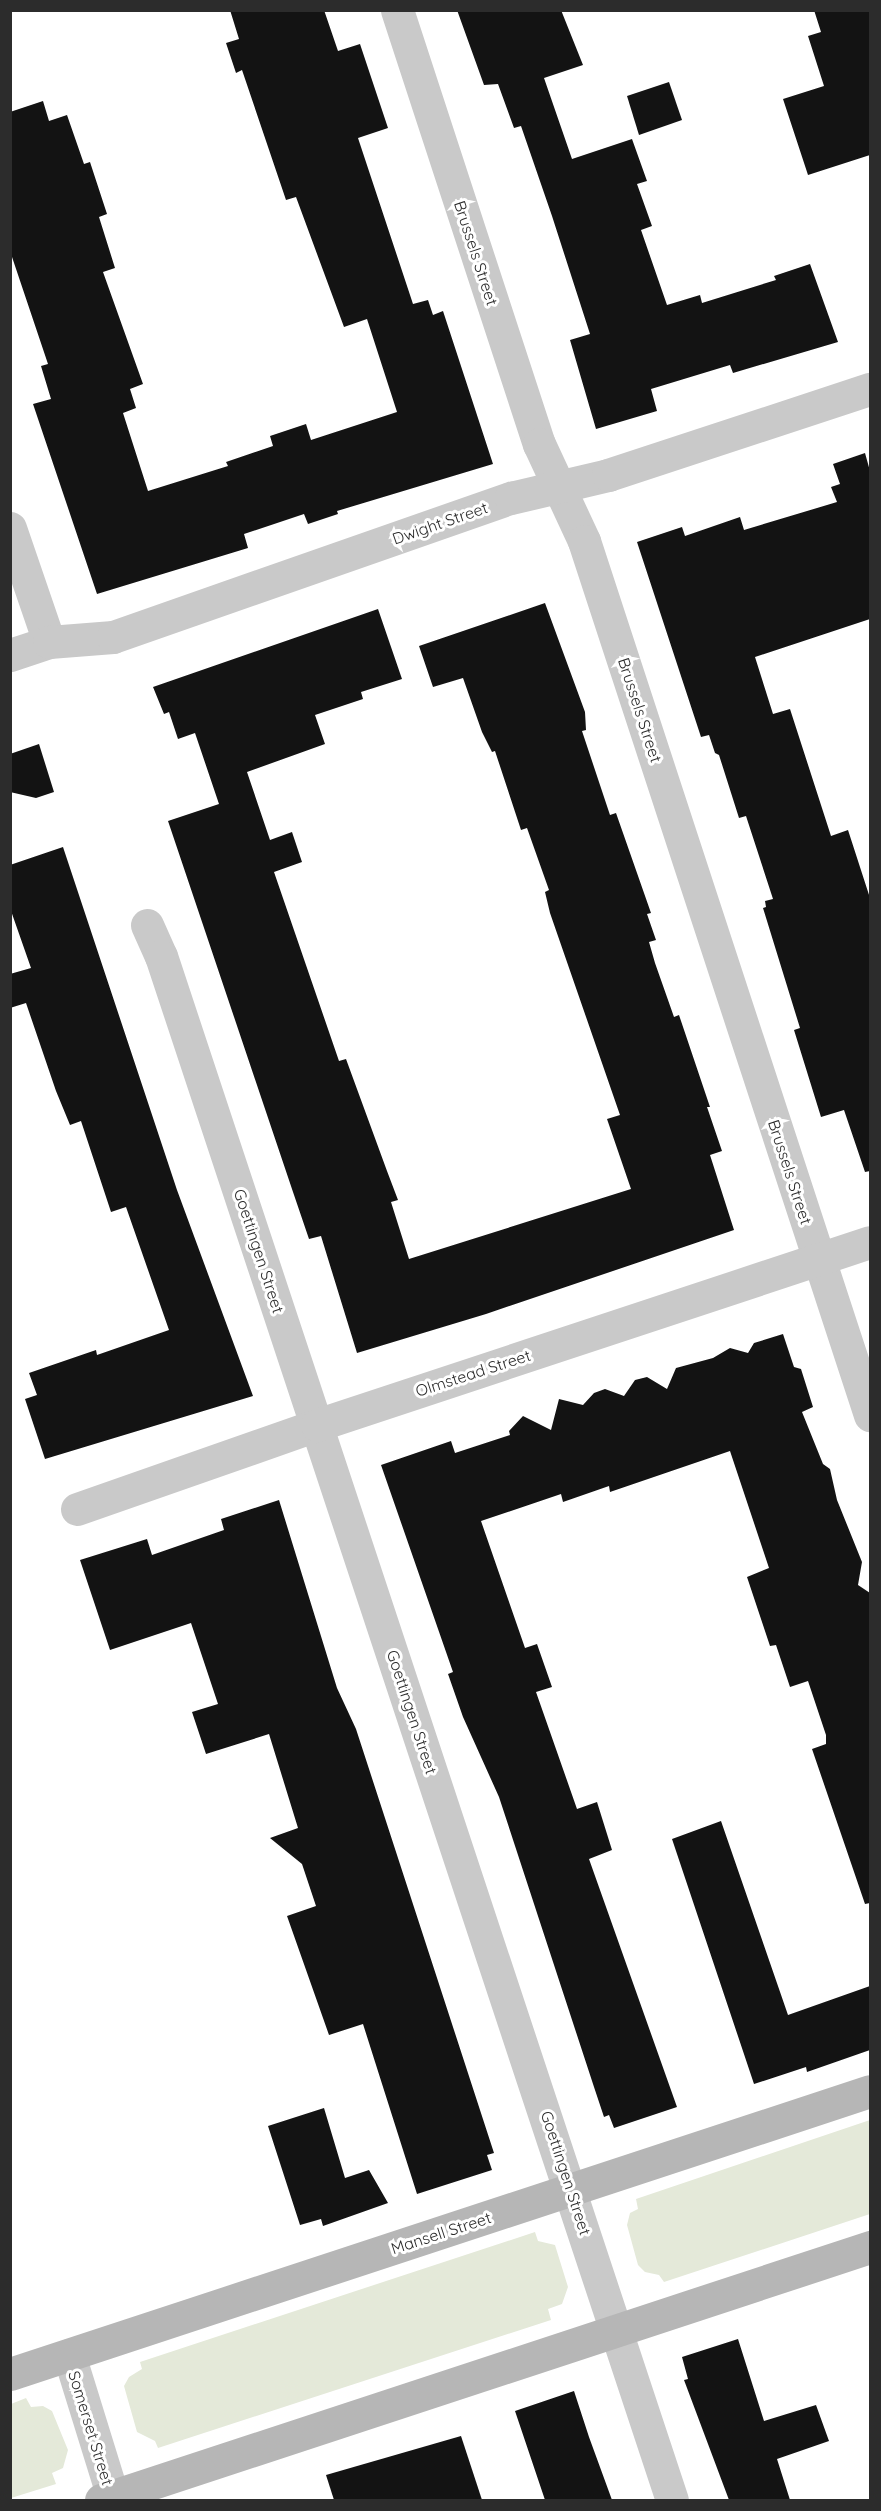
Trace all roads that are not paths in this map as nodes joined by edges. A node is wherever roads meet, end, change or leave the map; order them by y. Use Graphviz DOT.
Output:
graph roads {
  1 [pos="397,10"];
  2 [pos="870,388"];
  3 [pos="560,486"];
  4 [pos="10,528"];
  5 [pos="49,642"];
  6 [pos="10,655"];
  7 [pos="147,925"];
  8 [pos="870,1242"];
  9 [pos="819,1258"];
  10 [pos="870,1414"];
  11 [pos="317,1425"];
  12 [pos="77,1509"];
  13 [pos="870,2091"];
  14 [pos="571,2190"];
  15 [pos="870,2247"];
  16 [pos="617,2330"];
  17 [pos="69,2355"];
  18 [pos="10,2374"];
  19 [pos="109,2499"];
  20 [pos="672,2500"];
  1 -- 3 [label="street, Brussels Street"];
  2 -- 3 [label="street, Dwight Street"];
  3 -- 5 [label="street, Dwight Street"];
  3 -- 9 [label="street, Brussels Street"];
  4 -- 5 [label="street"];
  5 -- 6 [label="street, Dwight Street"];
  7 -- 11 [label="street, Goettingen Street"];
  8 -- 9 [label="street, Olmstead Street"];
  9 -- 10 [label="street, Brussels Street"];
  9 -- 11 [label="street, Olmstead Street"];
  11 -- 12 [label="street, Olmstead Street"];
  11 -- 14 [label="street, Goettingen Street"];
  13 -- 14 [label="street, Mansell Street"];
  14 -- 16 [label="street, Goettingen Street"];
  14 -- 17 [label="street, Mansell Street"];
  15 -- 16 [label="street"];
  16 -- 19 [label="street"];
  16 -- 20 [label="street, Goettingen Street"];
  17 -- 18 [label="street, Mansell Street"];
  17 -- 19 [label="street, Somerset Street"];
}
